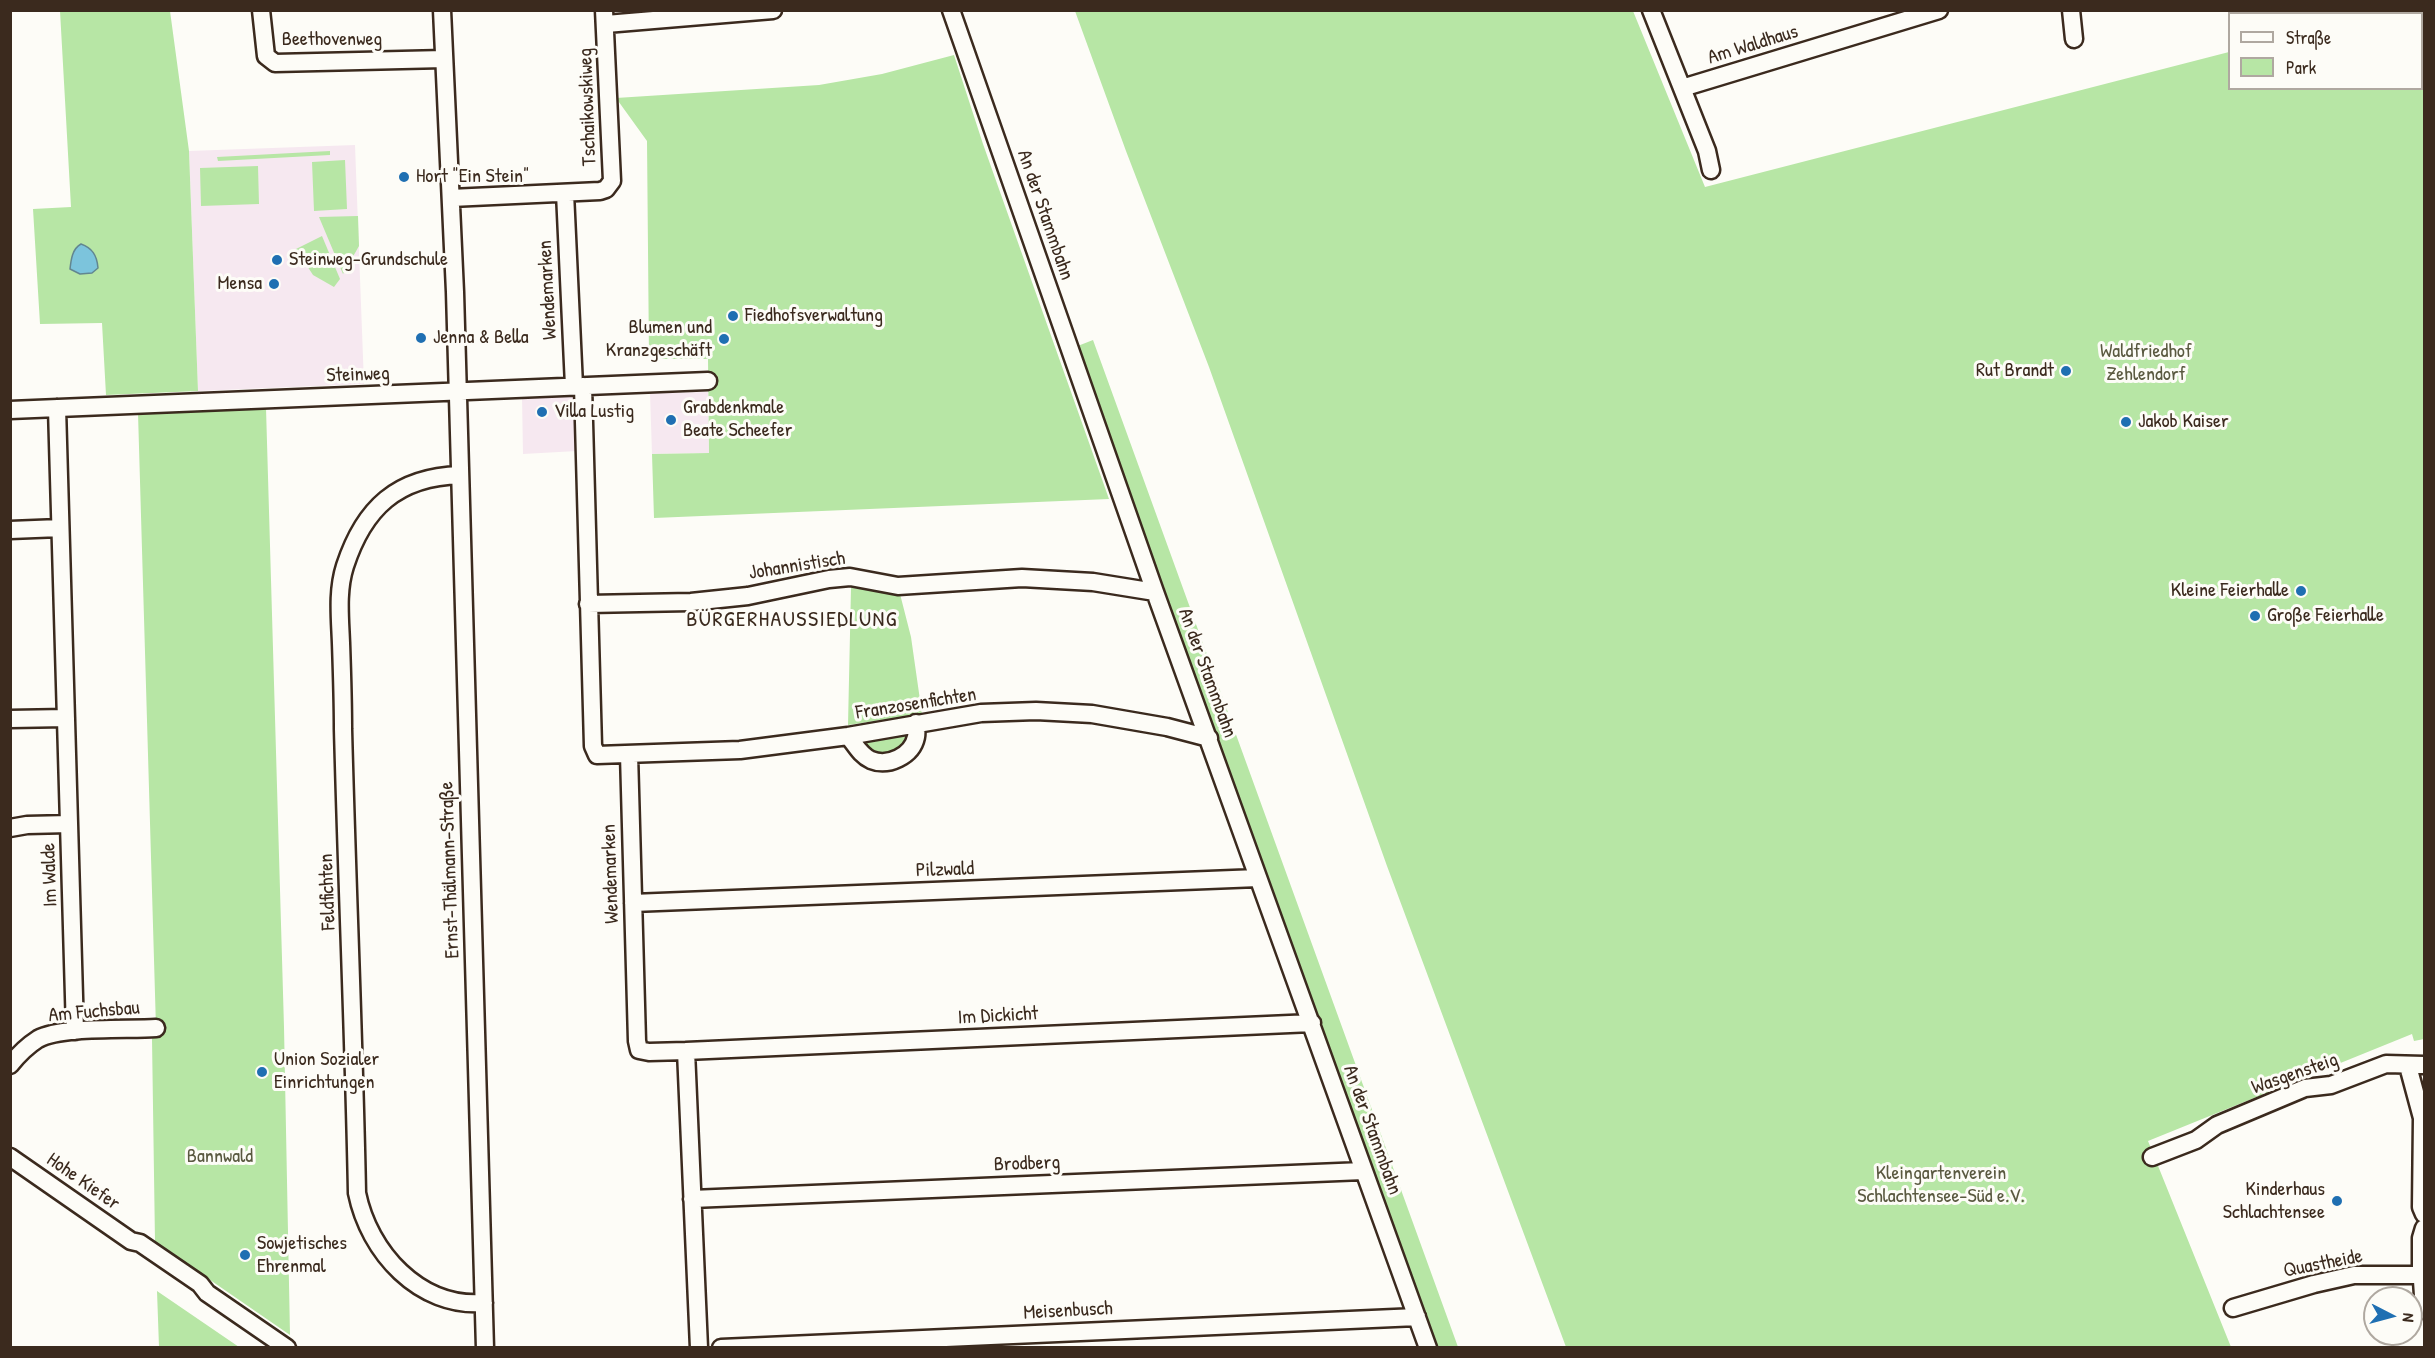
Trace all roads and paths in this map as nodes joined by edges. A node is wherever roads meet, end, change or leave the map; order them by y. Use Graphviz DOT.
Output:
graph roads {
  1 [pos="261,10"];
  2 [pos="442,10"];
  3 [pos="951,10"];
  4 [pos="1651,10"];
  5 [pos="1939,10"];
  6 [pos="2071,10"];
  7 [pos="768,11"];
  8 [pos="605,17"];
  9 [pos="2074,39"];
  10 [pos="444,59"];
  11 [pos="1682,88"];
  12 [pos="1711,170"];
  13 [pos="565,193"];
  14 [pos="451,198"];
  15 [pos="708,381"];
  16 [pos="578,386"];
  17 [pos="458,392"];
  18 [pos="57,408"];
  19 [pos="10,410"];
  20 [pos="460,475"];
  21 [pos="60,528"];
  22 [pos="10,530"];
  23 [pos="1155,592"];
  24 [pos="588,604"];
  25 [pos="66,718"];
  26 [pos="10,719"];
  27 [pos="916,723"];
  28 [pos="848,736"];
  29 [pos="1209,738"];
  30 [pos="628,754"];
  31 [pos="69,824"];
  32 [pos="10,828"];
  33 [pos="1258,878"];
  34 [pos="633,903"];
  35 [pos="1312,1023"];
  36 [pos="156,1029"];
  37 [pos="75,1031"];
  38 [pos="686,1051"];
  39 [pos="10,1065"];
  40 [pos="2416,1065"];
  41 [pos="10,1157"];
  42 [pos="2152,1157"];
  43 [pos="1364,1171"];
  44 [pos="692,1199"];
  45 [pos="2423,1210"];
  46 [pos="2423,1233"];
  47 [pos="2423,1275"];
  48 [pos="484,1303"];
  49 [pos="2233,1308"];
  50 [pos="2424,1310"];
  51 [pos="1417,1317"];
  52 [pos="287,1347"];
  53 [pos="485,1347"];
  54 [pos="699,1347"];
  55 [pos="721,1347"];
  56 [pos="1428,1347"];
  1 -- 10 [label="street, Beethovenweg"];
  2 -- 10 [label="street, Ernst-Thälmann-Straße"];
  3 -- 23 [label="street, An der Stammbahn"];
  4 -- 11 [label="street"];
  5 -- 11 [label="street, Am Waldhaus"];
  6 -- 9 [label="street"];
  7 -- 8 [label="street"];
  8 -- 13 [label="street, Tschaikowskiweg"];
  10 -- 14 [label="street, Ernst-Thälmann-Straße"];
  11 -- 12 [label="street"];
  13 -- 14 [label="street, Tschaikowskiweg"];
  13 -- 16 [label="street, Wendemarken"];
  14 -- 17 [label="street, Ernst-Thälmann-Straße"];
  15 -- 16 [label="street, Steinweg"];
  16 -- 17 [label="street, Steinweg"];
  16 -- 24 [label="street, Wendemarken"];
  17 -- 18 [label="street, Steinweg"];
  17 -- 20 [label="street, Ernst-Thälmann-Straße"];
  18 -- 19 [label="street, Steinweg"];
  18 -- 21 [label="street, Im Walde"];
  20 -- 48 [label="street, Ernst-Thälmann-Straße"];
  20 -- 48 [label="street, Feldfichten"];
  21 -- 22 [label="street"];
  21 -- 25 [label="street, Im Walde"];
  23 -- 24 [label="street, Johannistisch"];
  23 -- 29 [label="street, An der Stammbahn"];
  24 -- 30 [label="street, Wendemarken"];
  25 -- 26 [label="street"];
  25 -- 31 [label="street, Im Walde"];
  27 -- 28 [label="street, Franzosenfichten"];
  27 -- 28 [label="street"];
  27 -- 29 [label="street, Franzosenfichten"];
  28 -- 30 [label="street, Franzosenfichten"];
  29 -- 33 [label="street, An der Stammbahn"];
  30 -- 34 [label="street, Wendemarken"];
  31 -- 32 [label="street"];
  31 -- 37 [label="street, Im Walde"];
  33 -- 34 [label="street, Pilzwald"];
  33 -- 35 [label="street, An der Stammbahn"];
  34 -- 38 [label="street, Wendemarken"];
  35 -- 38 [label="street, Im Dickicht"];
  35 -- 43 [label="street, An der Stammbahn"];
  36 -- 37 [label="street, Am Fuchsbau"];
  37 -- 39 [label="street, Am Fuchsbau"];
  38 -- 44 [label="street"];
  40 -- 42 [label="street, Wasgensteig"];
  40 -- 45 [label="street"];
  41 -- 52 [label="street, Hohe Kiefer"];
  43 -- 44 [label="street, Brodberg"];
  43 -- 51 [label="street, An der Stammbahn"];
  44 -- 54 [label="street"];
  45 -- 46 [label="street"];
  46 -- 47 [label="street"];
  47 -- 49 [label="street, Quastheide"];
  47 -- 50 [label="street"];
  48 -- 53 [label="street, Ernst-Thälmann-Straße"];
  51 -- 55 [label="street, Meisenbusch"];
  51 -- 56 [label="street, An der Stammbahn"];
}
